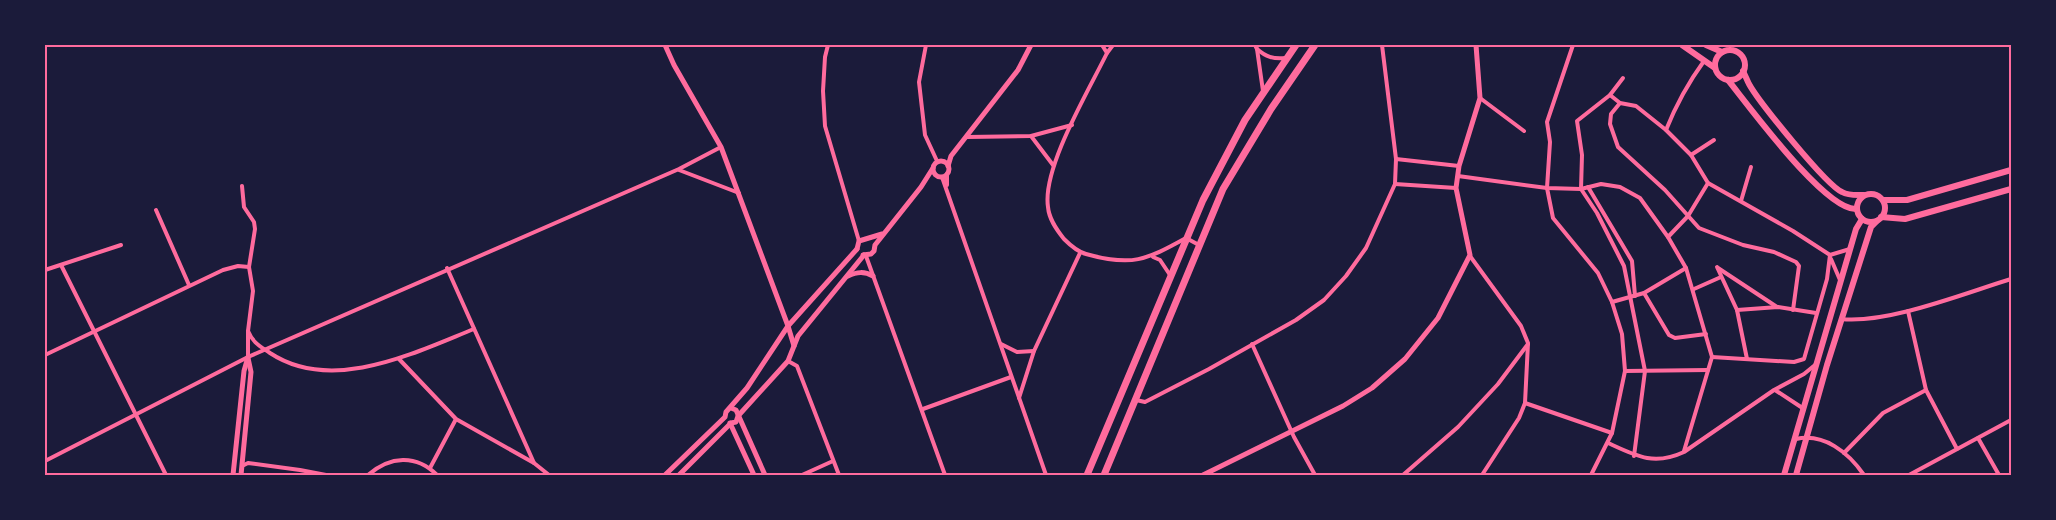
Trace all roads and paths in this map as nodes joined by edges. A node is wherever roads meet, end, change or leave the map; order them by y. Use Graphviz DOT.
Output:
graph roads {
  1 [pos="665,45"];
  2 [pos="828,45"];
  3 [pos="926,45"];
  4 [pos="1031,45"];
  5 [pos="1102,45"];
  6 [pos="1113,45"];
  7 [pos="1296,45"];
  8 [pos="1315,45"];
  9 [pos="1382,45"];
  10 [pos="1476,45"];
  11 [pos="1573,45"];
  12 [pos="1682,45"];
  13 [pos="1706,45"];
  14 [pos="1256,47"];
  15 [pos="1722,52"];
  16 [pos="1107,53"];
  17 [pos="1286,58"];
  18 [pos="1704,61"];
  19 [pos="1715,68"];
  20 [pos="1743,71"];
  21 [pos="1623,78"];
  22 [pos="1728,80"];
  23 [pos="1263,94"];
  24 [pos="1610,95"];
  25 [pos="1480,98"];
  26 [pos="1620,103"];
  27 [pos="1072,125"];
  28 [pos="1666,130"];
  29 [pos="1524,131"];
  30 [pos="968,136"];
  31 [pos="1031,136"];
  32 [pos="1714,140"];
  33 [pos="721,147"];
  34 [pos="1691,155"];
  35 [pos="951,156"];
  36 [pos="1396,159"];
  37 [pos="940,161"];
  38 [pos="1053,165"];
  39 [pos="948,166"];
  40 [pos="1459,166"];
  41 [pos="1751,167"];
  42 [pos="933,168"];
  43 [pos="679,169"];
  44 [pos="2011,170"];
  45 [pos="942,175"];
  46 [pos="1457,176"];
  47 [pos="1708,183"];
  48 [pos="1395,184"];
  49 [pos="242,186"];
  50 [pos="921,187"];
  51 [pos="1588,187"];
  52 [pos="1456,188"];
  53 [pos="1547,188"];
  54 [pos="1581,189"];
  55 [pos="2011,189"];
  56 [pos="740,194"];
  57 [pos="1864,195"];
  58 [pos="1883,200"];
  59 [pos="1741,201"];
  60 [pos="1857,209"];
  61 [pos="156,210"];
  62 [pos="1688,216"];
  63 [pos="1862,219"];
  64 [pos="1879,219"];
  65 [pos="884,233"];
  66 [pos="1668,237"];
  67 [pos="870,238"];
  68 [pos="1186,238"];
  69 [pos="859,241"];
  70 [pos="121,245"];
  71 [pos="875,245"];
  72 [pos="1199,245"];
  73 [pos="858,249"];
  74 [pos="1851,249"];
  75 [pos="1080,253"];
  76 [pos="1470,255"];
  77 [pos="1830,255"];
  78 [pos="865,256"];
  79 [pos="1152,256"];
  80 [pos="61,265"];
  81 [pos="249,267"];
  82 [pos="447,268"];
  83 [pos="1686,268"];
  84 [pos="45,270"];
  85 [pos="1170,275"];
  86 [pos="846,276"];
  87 [pos="873,276"];
  88 [pos="1721,277"];
  89 [pos="2011,279"];
  90 [pos="1841,282"];
  91 [pos="189,285"];
  92 [pos="1694,289"];
  93 [pos="1644,293"];
  94 [pos="1633,297"];
  95 [pos="1612,302"];
  96 [pos="1778,307"];
  97 [pos="1737,310"];
  98 [pos="1793,310"];
  99 [pos="1908,311"];
  100 [pos="1816,314"];
  101 [pos="1841,319"];
  102 [pos="788,326"];
  103 [pos="474,329"];
  104 [pos="95,330"];
  105 [pos="248,331"];
  106 [pos="1706,334"];
  107 [pos="798,336"];
  108 [pos="1528,343"];
  109 [pos="1000,344"];
  110 [pos="1252,344"];
  111 [pos="794,346"];
  112 [pos="265,350"];
  113 [pos="1035,351"];
  114 [pos="45,355"];
  115 [pos="248,357"];
  116 [pos="1712,357"];
  117 [pos="399,359"];
  118 [pos="1747,359"];
  119 [pos="788,361"];
  120 [pos="1816,365"];
  121 [pos="1708,370"];
  122 [pos="1625,371"];
  123 [pos="1645,371"];
  124 [pos="1011,377"];
  125 [pos="1774,390"];
  126 [pos="1926,390"];
  127 [pos="1018,398"];
  128 [pos="1136,400"];
  129 [pos="1525,403"];
  130 [pos="731,408"];
  131 [pos="922,409"];
  132 [pos="1804,409"];
  133 [pos="137,414"];
  134 [pos="738,416"];
  135 [pos="725,417"];
  136 [pos="456,419"];
  137 [pos="2011,420"];
  138 [pos="731,423"];
  139 [pos="1292,431"];
  140 [pos="1612,433"];
  141 [pos="1808,436"];
  142 [pos="1978,438"];
  143 [pos="1796,439"];
  144 [pos="1608,443"];
  145 [pos="1957,449"];
  146 [pos="1684,452"];
  147 [pos="1844,453"];
  148 [pos="1634,456"];
  149 [pos="834,460"];
  150 [pos="45,461"];
  151 [pos="534,463"];
  152 [pos="242,466"];
  153 [pos="673,467"];
  154 [pos="430,468"];
  155 [pos="231,474"];
  156 [pos="681,474"];
  157 [pos="166,475"];
  158 [pos="241,475"];
  159 [pos="326,475"];
  160 [pos="368,475"];
  161 [pos="437,475"];
  162 [pos="549,475"];
  163 [pos="665,475"];
  164 [pos="754,475"];
  165 [pos="765,475"];
  166 [pos="802,475"];
  167 [pos="839,475"];
  168 [pos="945,475"];
  169 [pos="1046,475"];
  170 [pos="1087,475"];
  171 [pos="1104,475"];
  172 [pos="1204,475"];
  173 [pos="1315,475"];
  174 [pos="1403,475"];
  175 [pos="1482,475"];
  176 [pos="1591,475"];
  177 [pos="1785,475"];
  178 [pos="1796,475"];
  179 [pos="1864,475"];
  180 [pos="1910,475"];
  181 [pos="2000,475"];
  1 -- 33 [label="street"];
  2 -- 69 [label="street"];
  3 -- 37 [label="street"];
  4 -- 30 [label="street"];
  5 -- 16 [label="street"];
  6 -- 16 [label="street"];
  7 -- 17 [label="main road"];
  8 -- 72 [label="main road"];
  9 -- 36 [label="street"];
  10 -- 25 [label="street"];
  11 -- 53 [label="street"];
  12 -- 18 [label="main road"];
  13 -- 15 [label="main road"];
  14 -- 17 [label="street"];
  14 -- 23 [label="street"];
  15 -- 19 [label="main road"];
  15 -- 20 [label="main road"];
  16 -- 27 [label="street"];
  17 -- 23 [label="main road"];
  18 -- 19 [label="main road"];
  18 -- 28 [label="street"];
  19 -- 22 [label="main road"];
  20 -- 22 [label="main road"];
  20 -- 57 [label="main road"];
  21 -- 24 [label="street"];
  22 -- 60 [label="main road"];
  23 -- 68 [label="main road"];
  24 -- 26 [label="street"];
  24 -- 54 [label="street"];
  25 -- 29 [label="street"];
  25 -- 40 [label="street"];
  26 -- 28 [label="street"];
  26 -- 62 [label="street"];
  27 -- 31 [label="street"];
  27 -- 38 [label="street"];
  28 -- 34 [label="street"];
  30 -- 31 [label="street"];
  30 -- 35 [label="street"];
  31 -- 38 [label="street"];
  32 -- 34 [label="street"];
  33 -- 43 [label="street"];
  33 -- 56 [label="street"];
  34 -- 47 [label="street"];
  35 -- 37 [label="street"];
  35 -- 39 [label="street"];
  36 -- 40 [label="street"];
  36 -- 48 [label="street"];
  37 -- 39 [label="street"];
  37 -- 42 [label="street"];
  38 -- 75 [label="street"];
  39 -- 45 [label="street"];
  40 -- 46 [label="street"];
  41 -- 59 [label="street"];
  42 -- 45 [label="street"];
  42 -- 50 [label="street"];
  43 -- 56 [label="street"];
  43 -- 82 [label="street"];
  44 -- 58 [label="main road"];
  45 -- 50 [label="street"];
  45 -- 109 [label="street"];
  46 -- 52 [label="street"];
  46 -- 53 [label="street"];
  47 -- 59 [label="street"];
  47 -- 62 [label="street"];
  48 -- 52 [label="street"];
  48 -- 110 [label="street"];
  49 -- 81 [label="street"];
  50 -- 65 [label="street"];
  51 -- 54 [label="street"];
  51 -- 66 [label="street"];
  51 -- 94 [label="street"];
  52 -- 76 [label="street"];
  53 -- 54 [label="street"];
  53 -- 95 [label="street"];
  54 -- 94 [label="street"];
  55 -- 64 [label="main road"];
  56 -- 102 [label="street"];
  57 -- 58 [label="main road"];
  57 -- 60 [label="main road"];
  58 -- 64 [label="main road"];
  59 -- 77 [label="street"];
  60 -- 63 [label="main road"];
  61 -- 91 [label="street"];
  62 -- 66 [label="street"];
  62 -- 98 [label="street"];
  63 -- 64 [label="main road"];
  63 -- 74 [label="main road"];
  64 -- 101 [label="main road"];
  65 -- 67 [label="street"];
  65 -- 71 [label="street"];
  66 -- 83 [label="street"];
  67 -- 69 [label="street"];
  67 -- 71 [label="street"];
  68 -- 72 [label="street"];
  68 -- 79 [label="street"];
  68 -- 85 [label="main road"];
  69 -- 73 [label="street"];
  70 -- 80 [label="street"];
  71 -- 78 [label="street"];
  72 -- 128 [label="main road"];
  73 -- 78 [label="street"];
  73 -- 102 [label="street"];
  74 -- 77 [label="street"];
  74 -- 90 [label="main road"];
  75 -- 79 [label="street"];
  75 -- 113 [label="street"];
  76 -- 108 [label="street"];
  76 -- 139 [label="street"];
  77 -- 90 [label="street"];
  77 -- 100 [label="street"];
  78 -- 86 [label="street"];
  78 -- 87 [label="street"];
  79 -- 85 [label="street"];
  80 -- 84 [label="street"];
  80 -- 104 [label="street"];
  81 -- 91 [label="street"];
  81 -- 105 [label="street"];
  82 -- 103 [label="street"];
  82 -- 112 [label="street"];
  83 -- 92 [label="street"];
  83 -- 93 [label="street"];
  85 -- 170 [label="main road"];
  86 -- 87 [label="street"];
  86 -- 107 [label="street"];
  87 -- 131 [label="street"];
  88 -- 92 [label="street"];
  88 -- 96 [label="street"];
  88 -- 97 [label="street"];
  89 -- 99 [label="street"];
  90 -- 120 [label="main road"];
  91 -- 104 [label="street"];
  92 -- 106 [label="street"];
  93 -- 94 [label="street"];
  93 -- 106 [label="street"];
  94 -- 95 [label="street"];
  94 -- 123 [label="street"];
  95 -- 122 [label="street"];
  96 -- 97 [label="street"];
  96 -- 98 [label="street"];
  97 -- 118 [label="street"];
  98 -- 100 [label="street"];
  99 -- 101 [label="street"];
  99 -- 126 [label="street"];
  100 -- 118 [label="street"];
  101 -- 141 [label="main road"];
  102 -- 107 [label="street"];
  102 -- 111 [label="street"];
  102 -- 130 [label="street"];
  103 -- 117 [label="street"];
  103 -- 151 [label="street"];
  104 -- 114 [label="street"];
  104 -- 133 [label="street"];
  105 -- 112 [label="street"];
  105 -- 115 [label="street"];
  106 -- 116 [label="street"];
  107 -- 111 [label="street"];
  108 -- 129 [label="street"];
  108 -- 174 [label="street"];
  109 -- 113 [label="street"];
  109 -- 124 [label="street"];
  110 -- 128 [label="street"];
  110 -- 139 [label="street"];
  111 -- 119 [label="street"];
  112 -- 115 [label="street"];
  112 -- 117 [label="street"];
  113 -- 127 [label="street"];
  115 -- 133 [label="street"];
  115 -- 152 [label="street"];
  115 -- 155 [label="street"];
  116 -- 118 [label="street"];
  116 -- 121 [label="street"];
  117 -- 136 [label="street"];
  119 -- 134 [label="street"];
  119 -- 149 [label="street"];
  120 -- 125 [label="street"];
  120 -- 132 [label="main road"];
  121 -- 123 [label="street"];
  121 -- 146 [label="street"];
  122 -- 123 [label="street"];
  122 -- 140 [label="street"];
  123 -- 148 [label="street"];
  124 -- 127 [label="street"];
  124 -- 131 [label="street"];
  125 -- 132 [label="street"];
  125 -- 146 [label="street"];
  126 -- 145 [label="street"];
  126 -- 147 [label="street"];
  127 -- 169 [label="street"];
  128 -- 171 [label="main road"];
  129 -- 140 [label="street"];
  129 -- 175 [label="street"];
  130 -- 134 [label="street"];
  130 -- 135 [label="street"];
  131 -- 168 [label="street"];
  132 -- 143 [label="main road"];
  133 -- 150 [label="street"];
  133 -- 157 [label="street"];
  134 -- 138 [label="street"];
  134 -- 165 [label="street"];
  135 -- 138 [label="street"];
  135 -- 153 [label="street"];
  136 -- 151 [label="street"];
  136 -- 154 [label="street"];
  137 -- 142 [label="street"];
  138 -- 156 [label="street"];
  138 -- 164 [label="street"];
  139 -- 172 [label="street"];
  139 -- 173 [label="street"];
  140 -- 144 [label="street"];
  141 -- 143 [label="street"];
  141 -- 147 [label="street"];
  141 -- 178 [label="main road"];
  142 -- 145 [label="street"];
  142 -- 181 [label="street"];
  143 -- 177 [label="main road"];
  144 -- 148 [label="street"];
  144 -- 176 [label="street"];
  145 -- 180 [label="street"];
  146 -- 148 [label="street"];
  147 -- 179 [label="street"];
  149 -- 166 [label="street"];
  149 -- 167 [label="street"];
  151 -- 162 [label="street"];
  152 -- 155 [label="street"];
  152 -- 158 [label="street"];
  152 -- 159 [label="street"];
  153 -- 156 [label="street"];
  153 -- 163 [label="street"];
  154 -- 160 [label="street"];
  154 -- 161 [label="street"];
}
